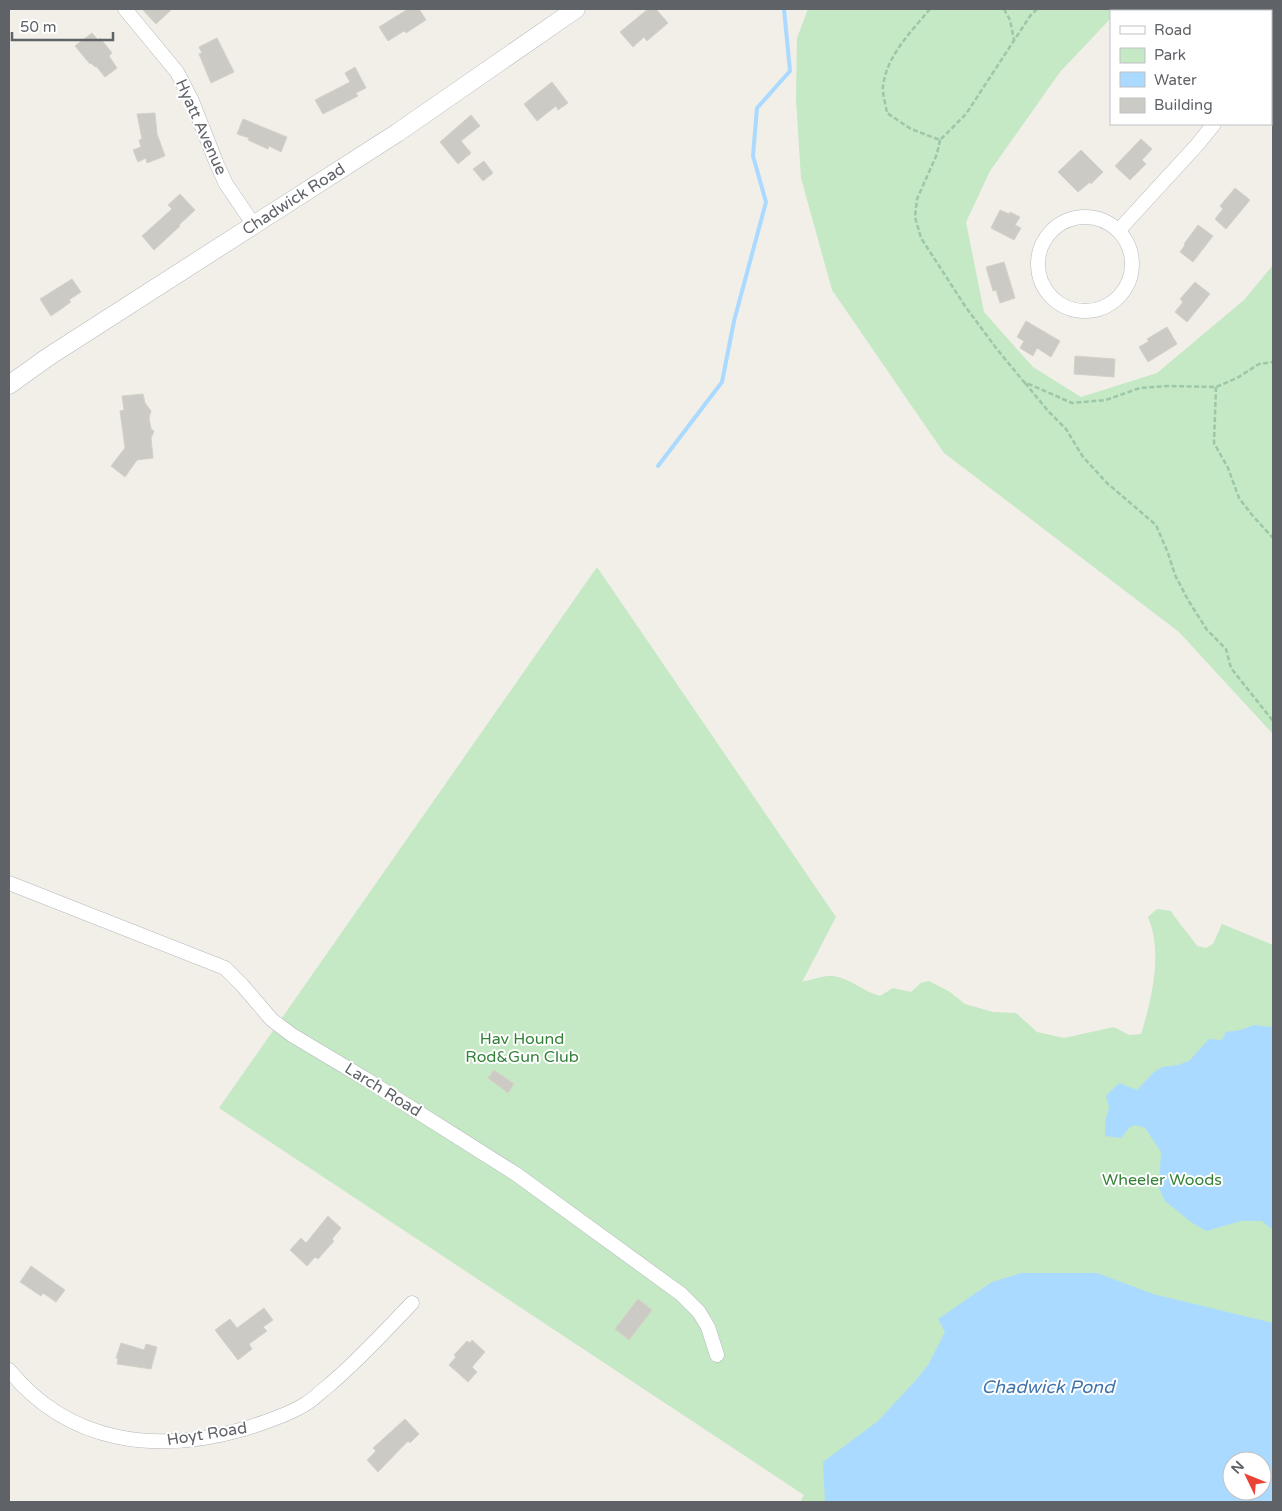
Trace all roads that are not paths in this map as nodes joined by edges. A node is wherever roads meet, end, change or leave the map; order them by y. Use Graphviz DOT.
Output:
graph roads {
  1 [pos="125,9"];
  2 [pos="576,9"];
  3 [pos="1213,125"];
  4 [pos="254,225"];
  5 [pos="1118,230"];
  6 [pos="9,385"];
  7 [pos="9,884"];
  8 [pos="412,1303"];
  9 [pos="716,1355"];
  10 [pos="9,1370"];
  1 -- 4 [label="street, Hyatt Avenue"];
  2 -- 4 [label="street, Chadwick Road"];
  3 -- 5 [label="street"];
  4 -- 6 [label="street, Chadwick Road"];
  5 -- 5 [label="street"];
  7 -- 9 [label="street, Larch Road"];
  8 -- 10 [label="street, Hoyt Road"];
}
